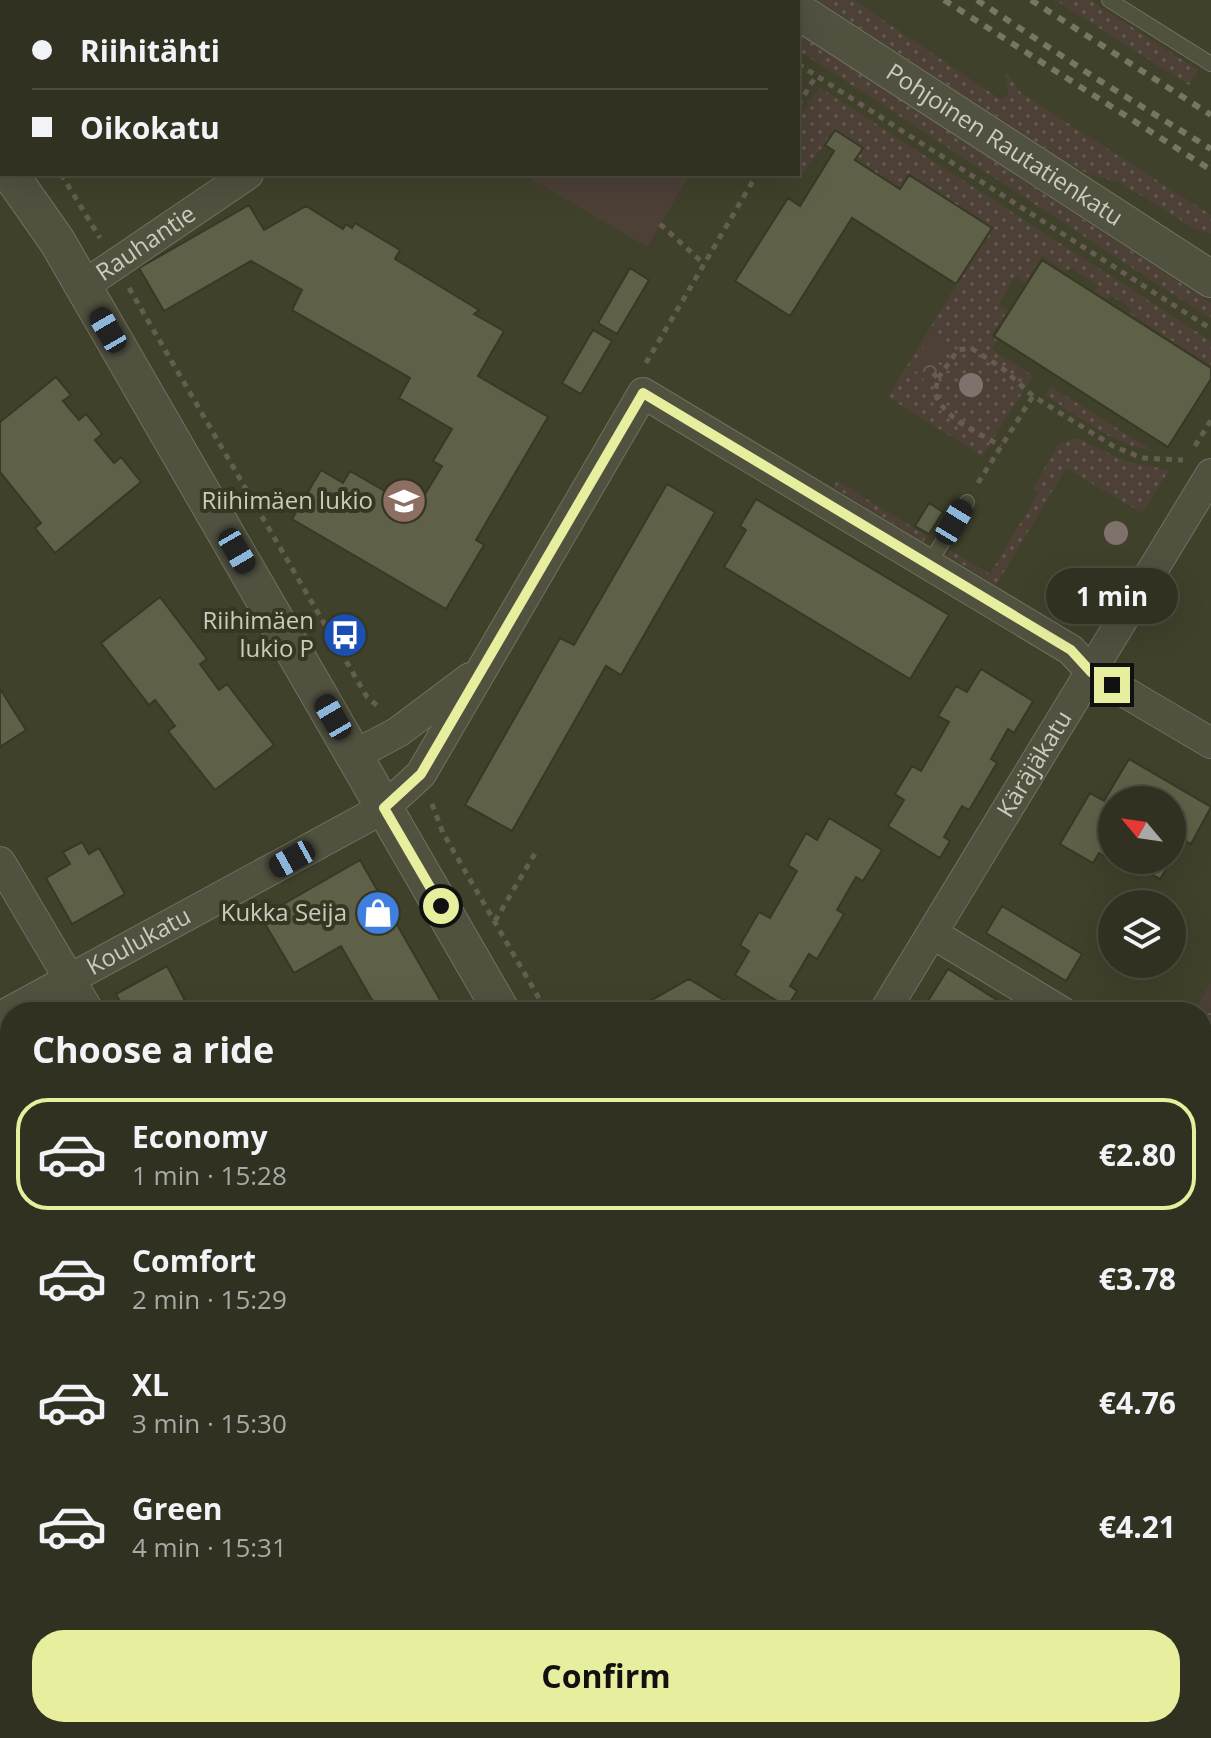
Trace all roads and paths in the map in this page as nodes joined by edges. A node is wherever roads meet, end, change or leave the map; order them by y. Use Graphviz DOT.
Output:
graph roads {
  1 [pos="1109,0"];
  2 [pos="800,12"];
  3 [pos="1211,64"];
  4 [pos="800,65"];
  5 [pos="816,76"];
  6 [pos="800,102"];
  7 [pos="11,176"];
  8 [pos="62,176"];
  9 [pos="245,176"];
  10 [pos="756,176"];
  11 [pos="660,224"];
  12 [pos="703,263"];
  13 [pos="115,264"];
  14 [pos="1211,279"];
  15 [pos="83,286"];
  16 [pos="1211,329"];
  17 [pos="933,373"];
  18 [pos="938,378"];
  19 [pos="643,393"];
  20 [pos="1033,396"];
  21 [pos="1001,446"];
  22 [pos="1199,467"];
  23 [pos="967,502"];
  24 [pos="929,564"];
  25 [pos="478,672"];
  26 [pos="1091,672"];
  27 [pos="398,732"];
  28 [pos="1211,743"];
  29 [pos="353,756"];
  30 [pos="421,774"];
  31 [pos="384,808"];
  32 [pos="537,850"];
  33 [pos="0,862"];
  34 [pos="494,922"];
  35 [pos="932,933"];
  36 [pos="69,980"];
  37 [pos="28,1002"];
  38 [pos="83,1002"];
  39 [pos="496,1002"];
  40 [pos="541,1002"];
  41 [pos="890,1002"];
  42 [pos="1046,1002"];
  1 -- 3 [label="lane"];
  2 -- 14 [label="street, Pohjoinen Rautatienkatu"];
  4 -- 5 [label="path"];
  5 -- 6 [label="path"];
  5 -- 16 [label="path"];
  7 -- 15 [label="street"];
  8 -- 13 [label="path"];
  9 -- 13 [label="street, Rauhantie"];
  10 -- 12 [label="path"];
  11 -- 12 [label="path"];
  12 -- 19 [label="path"];
  13 -- 15 [label="street, Rauhantie"];
  13 -- 27 [label="path"];
  15 -- 29 [label="street"];
  17 -- 18 [label="path"];
  18 -- 20 [label="path"];
  18 -- 21 [label="path"];
  19 -- 24 [label="street"];
  19 -- 25 [label="street, Koulukatu"];
  20 -- 21 [label="path"];
  20 -- 22 [label="path"];
  21 -- 23 [label="path"];
  22 -- 26 [label="street, Käräjäkatu"];
  23 -- 24 [label="lane"];
  24 -- 26 [label="street"];
  25 -- 27 [label="street, Koulukatu"];
  25 -- 30 [label="street, Koulukatu"];
  26 -- 28 [label="street"];
  26 -- 35 [label="street, Käräjäkatu"];
  27 -- 29 [label="street, Koulukatu"];
  29 -- 31 [label="street"];
  30 -- 31 [label="street, Koulukatu"];
  30 -- 34 [label="path"];
  31 -- 36 [label="street, Koulukatu"];
  31 -- 39 [label="street"];
  32 -- 34 [label="path"];
  33 -- 36 [label="street"];
  34 -- 40 [label="path"];
  35 -- 41 [label="street, Käräjäkatu"];
  35 -- 42 [label="street"];
  36 -- 37 [label="street, Koulukatu"];
  36 -- 38 [label="street"];
}
